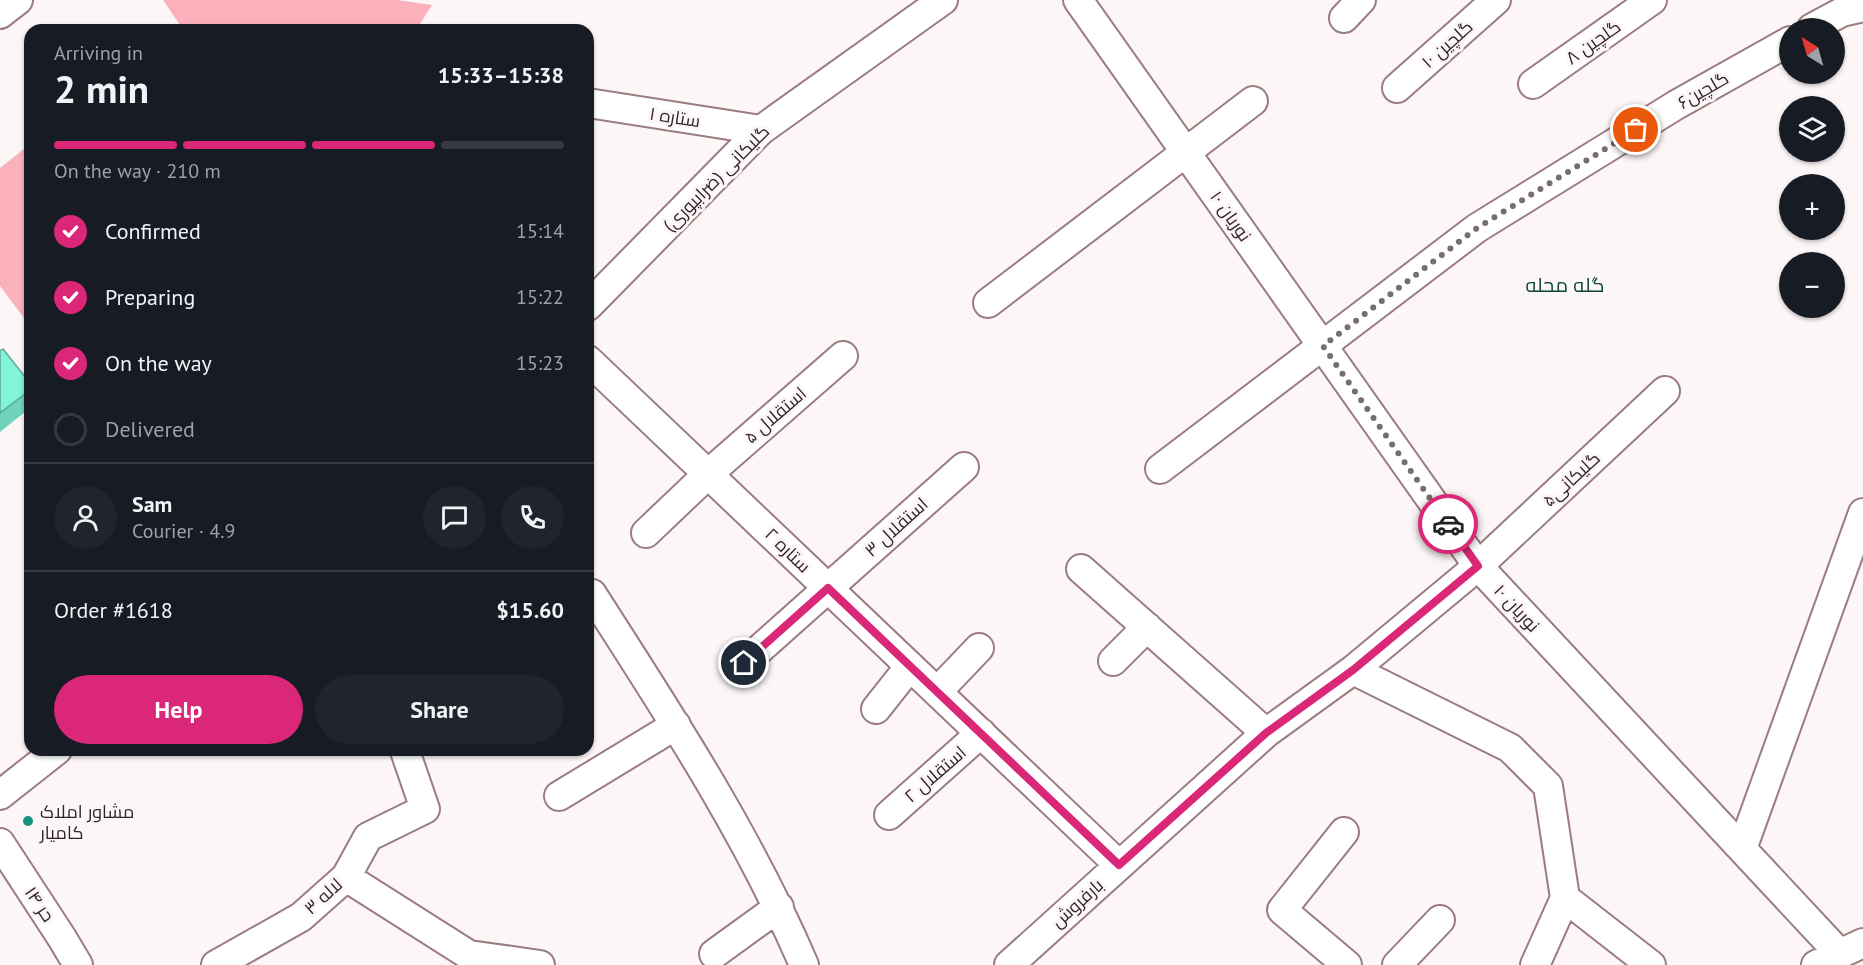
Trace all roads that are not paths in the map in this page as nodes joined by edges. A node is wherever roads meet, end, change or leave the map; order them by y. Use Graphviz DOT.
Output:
graph roads {
  1 [pos="18,0"];
  2 [pos="943,0"];
  3 [pos="1078,0"];
  4 [pos="1496,0"];
  5 [pos="1652,0"];
  6 [pos="1863,7"];
  7 [pos="0,14"];
  8 [pos="1831,18"];
  9 [pos="1779,47"];
  10 [pos="1533,84"];
  11 [pos="1397,88"];
  12 [pos="1253,101"];
  13 [pos="594,104"];
  14 [pos="761,130"];
  15 [pos="1186,152"];
  16 [pos="594,300"];
  17 [pos="988,303"];
  18 [pos="1323,346"];
  19 [pos="843,356"];
  20 [pos="594,366"];
  21 [pos="1665,392"];
  22 [pos="964,467"];
  23 [pos="1160,469"];
  24 [pos="708,474"];
  25 [pos="1863,513"];
  26 [pos="646,533"];
  27 [pos="1478,566"];
  28 [pos="1081,569"];
  29 [pos="828,588"];
  30 [pos="594,597"];
  31 [pos="1147,627"];
  32 [pos="979,648"];
  33 [pos="1113,661"];
  34 [pos="744,663"];
  35 [pos="910,666"];
  36 [pos="1353,670"];
  37 [pos="938,692"];
  38 [pos="876,709"];
  39 [pos="676,725"];
  40 [pos="981,733"];
  41 [pos="1266,733"];
  42 [pos="49,756"];
  43 [pos="407,756"];
  44 [pos="0,795"];
  45 [pos="559,796"];
  46 [pos="889,815"];
  47 [pos="1344,832"];
  48 [pos="1742,849"];
  49 [pos="3,853"];
  50 [pos="1119,865"];
  51 [pos="346,877"];
  52 [pos="1565,898"];
  53 [pos="779,907"];
  54 [pos="1440,920"];
  55 [pos="714,954"];
  56 [pos="1839,954"];
  57 [pos="78,965"];
  58 [pos="216,965"];
  59 [pos="540,965"];
  60 [pos="804,965"];
  61 [pos="1009,965"];
  62 [pos="1347,965"];
  63 [pos="1397,965"];
  64 [pos="1536,965"];
  65 [pos="1651,965"];
  1 -- 7 [label="street"];
  2 -- 14 [label="street, گلیکانی (ضرابپوری)"];
  3 -- 15 [label="street, نوریان ۱۰"];
  4 -- 11 [label="street, گلچین ۱۰"];
  5 -- 10 [label="street, گلچین ۸"];
  6 -- 8 [label="street"];
  9 -- 18 [label="street, گلچین۶"];
  12 -- 15 [label="street"];
  13 -- 14 [label="street, ستاره ۱"];
  14 -- 16 [label="street, گلیکانی (ضرابپوری)"];
  15 -- 17 [label="street"];
  15 -- 18 [label="street, نوریان ۱۰"];
  18 -- 23 [label="street, گلچین۶"];
  18 -- 27 [label="street, نوریان ۱۰"];
  19 -- 24 [label="street, استقلال ۵"];
  20 -- 24 [label="street, ستاره ۲"];
  21 -- 27 [label="street, گلیکانی۵"];
  22 -- 29 [label="street, استقلال ۳"];
  24 -- 26 [label="street, استقلال ۵"];
  24 -- 29 [label="street, ستاره ۲"];
  25 -- 48 [label="street"];
  27 -- 36 [label="street, بارفروش"];
  27 -- 48 [label="street, نوریان ۱۰"];
  28 -- 31 [label="street"];
  29 -- 34 [label="street, استقلال ۳"];
  29 -- 35 [label="street, ستاره ۲"];
  30 -- 39 [label="street"];
  31 -- 33 [label="street"];
  31 -- 41 [label="street"];
  32 -- 37 [label="street"];
  35 -- 37 [label="street, ستاره ۲"];
  35 -- 38 [label="street"];
  36 -- 41 [label="street, بارفروش"];
  36 -- 52 [label="street"];
  37 -- 40 [label="street, ستاره ۲"];
  39 -- 45 [label="street"];
  39 -- 53 [label="street"];
  40 -- 46 [label="street, استقلال ۲"];
  40 -- 50 [label="street, ستاره ۲"];
  41 -- 50 [label="street, بارفروش"];
  42 -- 44 [label="street"];
  43 -- 51 [label="street, لاله ۳"];
  47 -- 62 [label="street"];
  48 -- 56 [label="street, نوریان ۱۰"];
  49 -- 57 [label="street, حر ۱۴"];
  50 -- 61 [label="street, بارفروش"];
  51 -- 58 [label="street, لاله ۳"];
  51 -- 59 [label="street"];
  52 -- 64 [label="street"];
  52 -- 65 [label="street"];
  53 -- 55 [label="street"];
  53 -- 60 [label="street"];
  54 -- 63 [label="street"];
}
